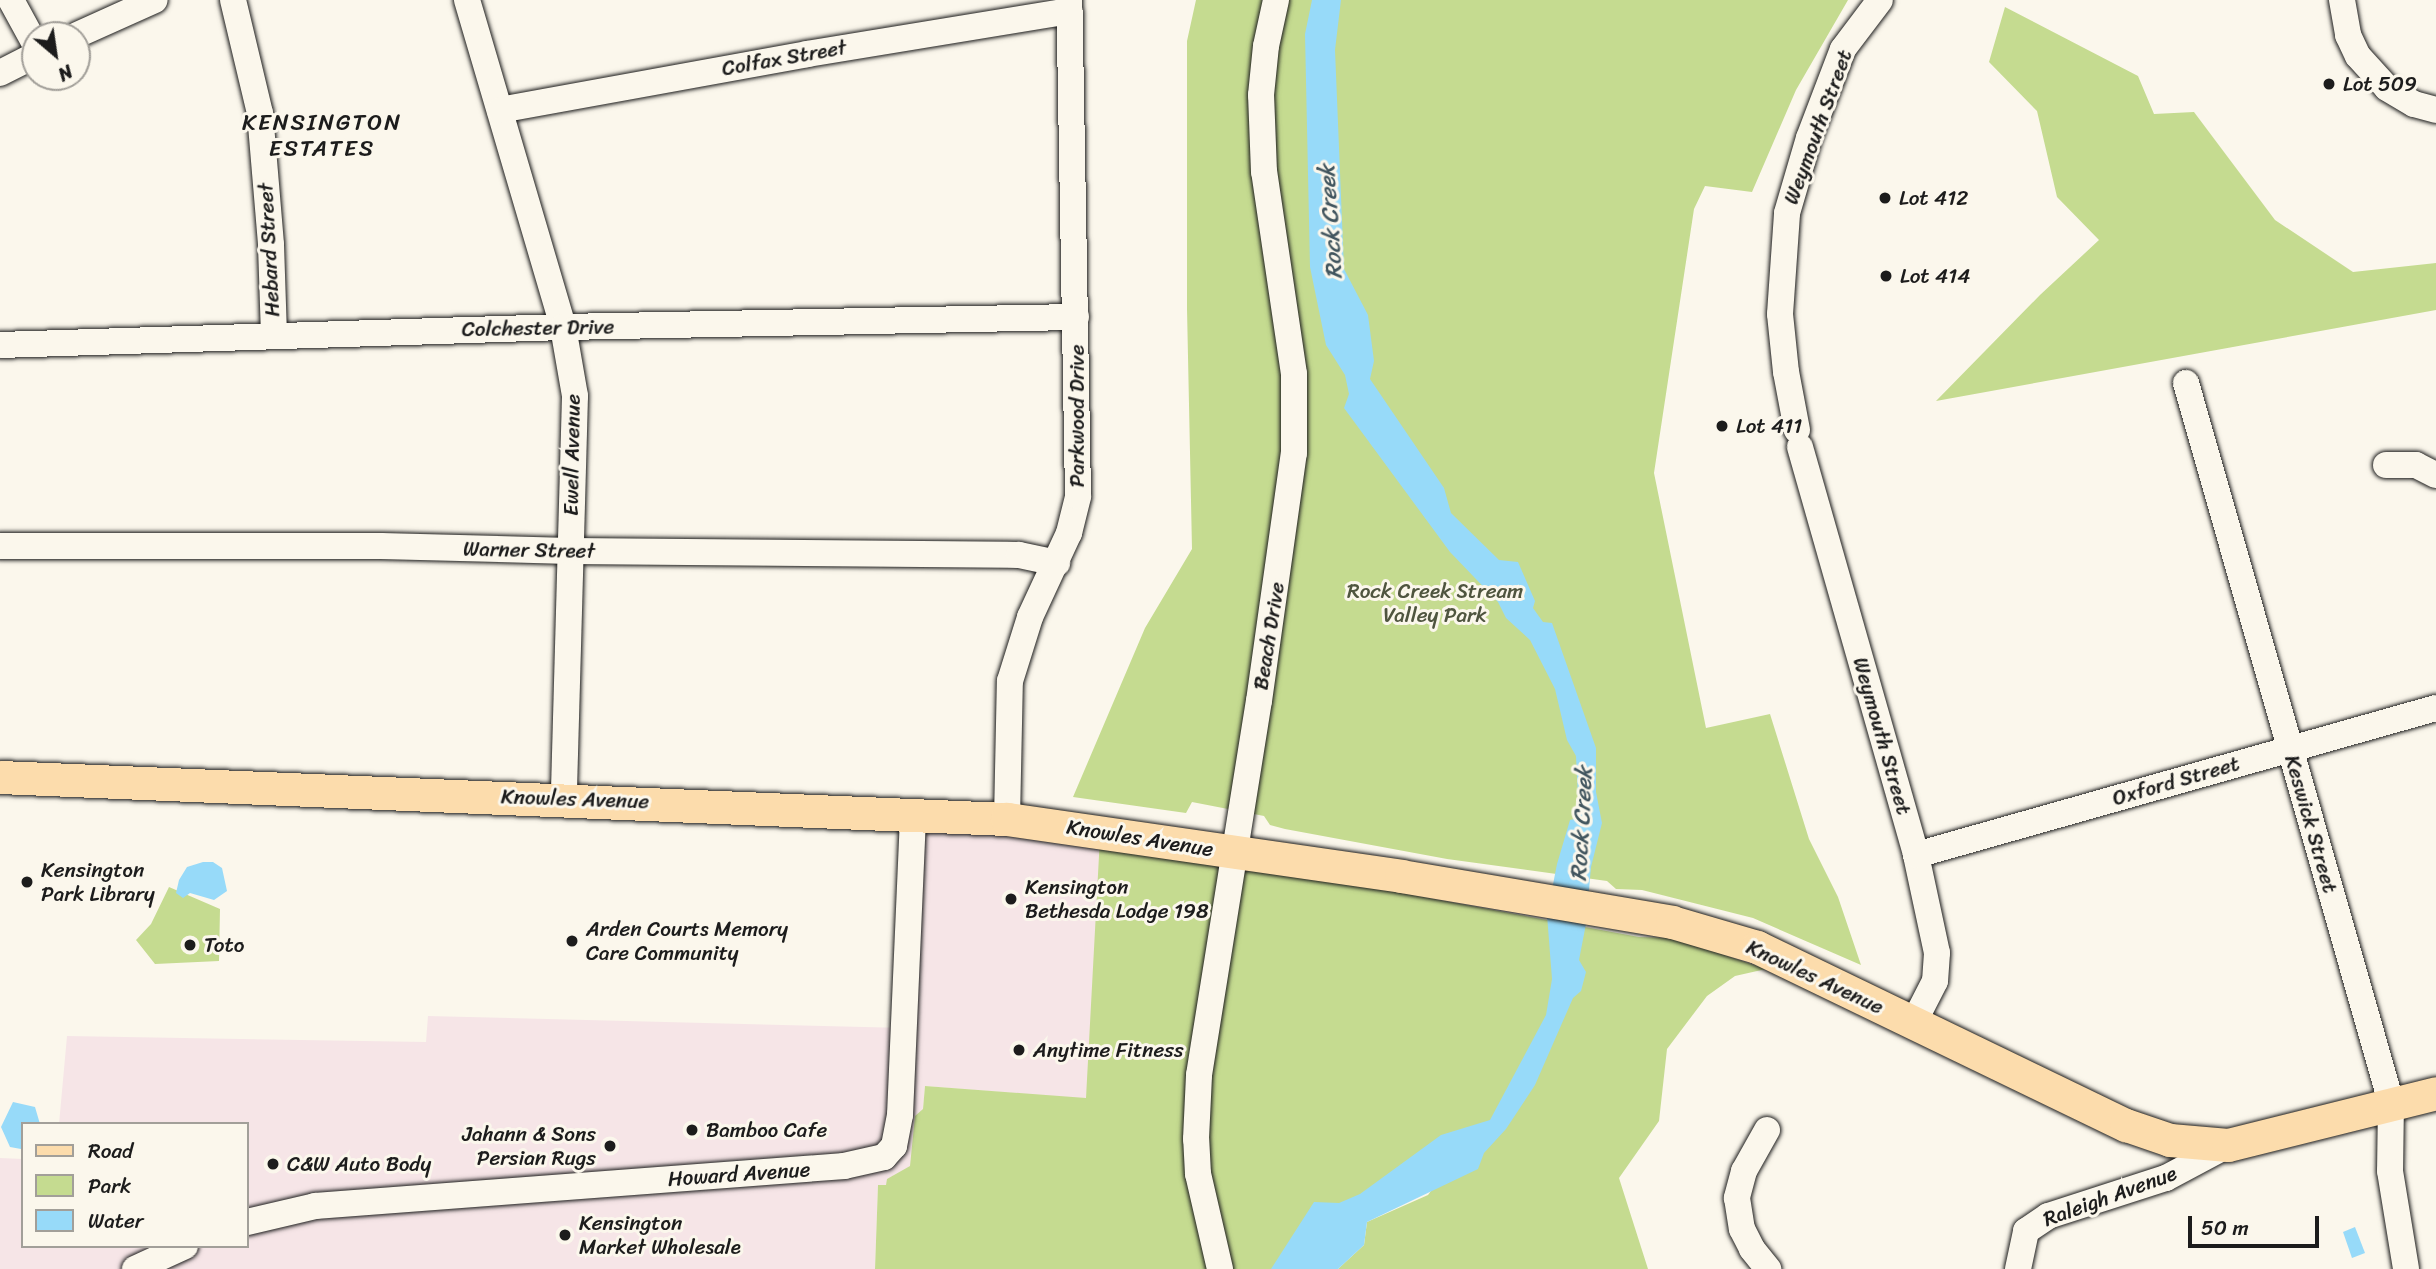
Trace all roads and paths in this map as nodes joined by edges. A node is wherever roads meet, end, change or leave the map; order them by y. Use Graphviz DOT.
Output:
graph roads {
  1 [pos="11,0"];
  2 [pos="155,0"];
  3 [pos="233,0"];
  4 [pos="467,0"];
  5 [pos="1276,0"];
  6 [pos="1880,0"];
  7 [pos="2342,0"];
  8 [pos="1069,6"];
  9 [pos="22,21"];
  10 [pos="91,29"];
  11 [pos="21,62"];
  12 [pos="0,73"];
  13 [pos="500,110"];
  14 [pos="2436,110"];
  15 [pos="1076,317"];
  16 [pos="563,327"];
  17 [pos="274,335"];
  18 [pos="0,345"];
  19 [pos="2186,383"];
  20 [pos="2386,466"];
  21 [pos="2436,475"];
  22 [pos="0,546"];
  23 [pos="570,551"];
  24 [pos="1057,563"];
  25 [pos="2436,708"];
  26 [pos="2289,749"];
  27 [pos="0,777"];
  28 [pos="564,798"];
  29 [pos="913,813"];
  30 [pos="1007,819"];
  31 [pos="1234,853"];
  32 [pos="1916,855"];
  33 [pos="1913,1024"];
  34 [pos="2436,1093"];
  35 [pos="2391,1102"];
  36 [pos="1767,1130"];
  37 [pos="2228,1145"];
  38 [pos="248,1222"];
  39 [pos="181,1248"];
  40 [pos="135,1269"];
  41 [pos="1220,1269"];
  42 [pos="1768,1269"];
  43 [pos="2018,1269"];
  44 [pos="2406,1269"];
  1 -- 9 [label="street"];
  2 -- 10 [label="street"];
  3 -- 17 [label="street, Hebard Street"];
  4 -- 13 [label="street, Ewell Avenue"];
  5 -- 31 [label="street, Beach Drive"];
  6 -- 32 [label="street, Weymouth Street"];
  7 -- 14 [label="street"];
  8 -- 13 [label="street, Colfax Street"];
  8 -- 15 [label="street, Parkwood Drive"];
  11 -- 12 [label="street"];
  13 -- 16 [label="street, Ewell Avenue"];
  15 -- 16 [label="street, Colchester Drive"];
  15 -- 24 [label="street, Parkwood Drive"];
  16 -- 17 [label="street, Colchester Drive"];
  16 -- 23 [label="street, Ewell Avenue"];
  17 -- 18 [label="street, Colchester Drive"];
  19 -- 26 [label="street, Keswick Street"];
  20 -- 21 [label="street"];
  22 -- 23 [label="street, Warner Street"];
  23 -- 24 [label="street, Warner Street"];
  23 -- 28 [label="street, Ewell Avenue"];
  24 -- 30 [label="street, Parkwood Drive"];
  25 -- 26 [label="street, Oxford Street"];
  26 -- 32 [label="street, Oxford Street"];
  26 -- 35 [label="street, Keswick Street"];
  27 -- 28 [label="main road, Knowles Avenue"];
  28 -- 29 [label="main road, Knowles Avenue"];
  29 -- 30 [label="main road, Knowles Avenue"];
  29 -- 38 [label="street, Howard Avenue"];
  30 -- 31 [label="main road, Knowles Avenue"];
  31 -- 33 [label="main road, Knowles Avenue"];
  31 -- 41 [label="street, Beach Drive"];
  32 -- 33 [label="street, Weymouth Street"];
  33 -- 37 [label="main road, Knowles Avenue"];
  34 -- 35 [label="main road, Knowles Avenue"];
  35 -- 37 [label="main road, Knowles Avenue"];
  35 -- 44 [label="street, Keswick Street"];
  36 -- 42 [label="street"];
  37 -- 43 [label="street, Raleigh Avenue"];
  39 -- 40 [label="street"];
}
